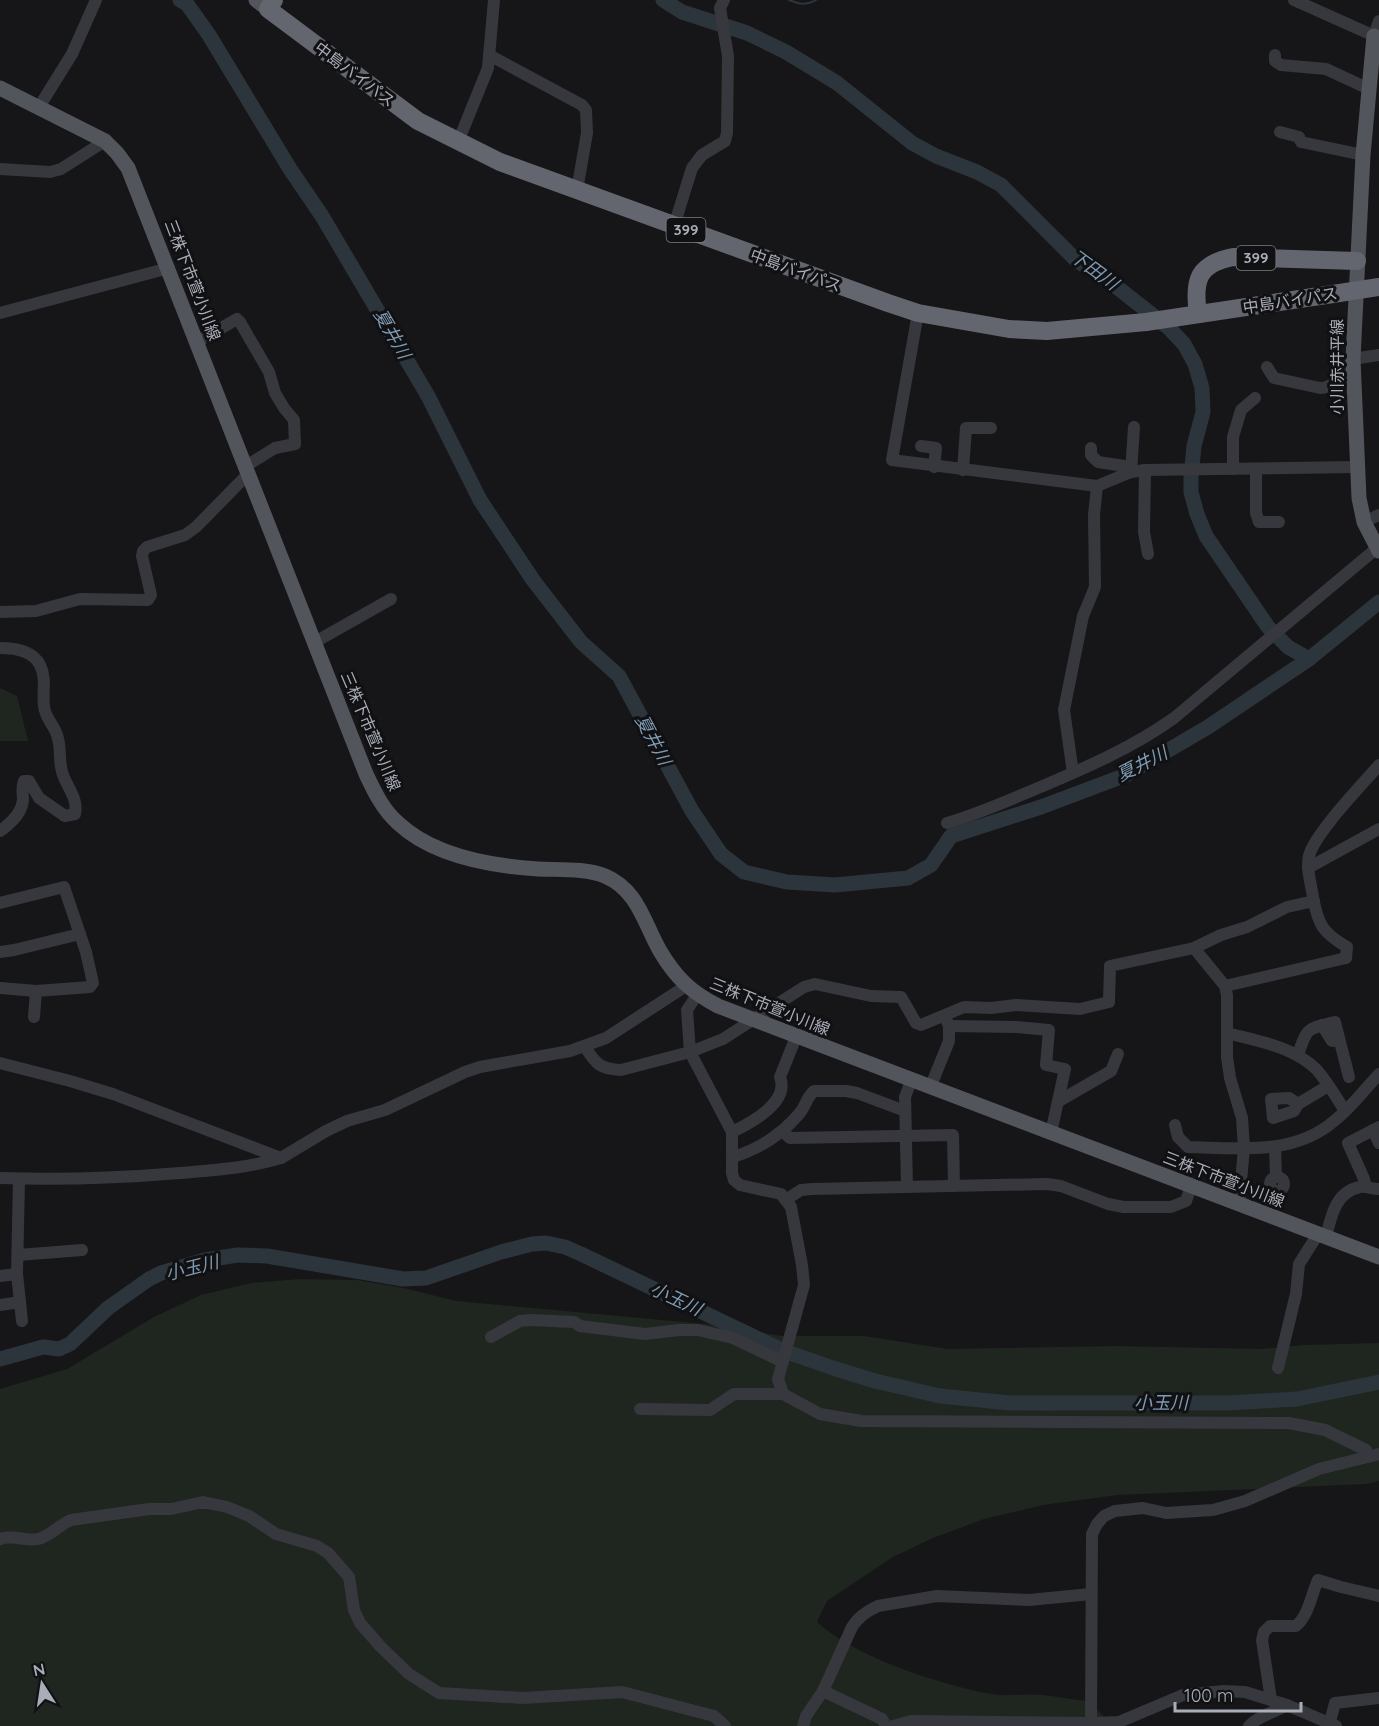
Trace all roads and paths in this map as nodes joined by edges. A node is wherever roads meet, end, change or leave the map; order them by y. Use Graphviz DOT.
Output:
graph roads {
  1 [pos="96,0"];
  2 [pos="494,0"];
  3 [pos="724,0"];
  4 [pos="1294,0"];
  5 [pos="266,3"];
  6 [pos="1377,32"];
  7 [pos="489,55"];
  8 [pos="1275,55"];
  9 [pos="0,88"];
  10 [pos="1369,89"];
  11 [pos="39,106"];
  12 [pos="1280,132"];
  13 [pos="105,141"];
  14 [pos="458,142"];
  15 [pos="1363,155"];
  16 [pos="0,169"];
  17 [pos="577,190"];
  18 [pos="674,226"];
  19 [pos="1357,261"];
  20 [pos="169,268"];
  21 [pos="1379,287"];
  22 [pos="0,313"];
  23 [pos="918,313"];
  24 [pos="1198,314"];
  25 [pos="197,342"];
  26 [pos="1379,355"];
  27 [pos="1353,359"];
  28 [pos="1267,367"];
  29 [pos="1255,398"];
  30 [pos="1134,427"];
  31 [pos="991,428"];
  32 [pos="921,446"];
  33 [pos="1091,448"];
  34 [pos="934,467"];
  35 [pos="1358,467"];
  36 [pos="1131,469"];
  37 [pos="1233,469"];
  38 [pos="1256,469"];
  39 [pos="248,470"];
  40 [pos="963,470"];
  41 [pos="1145,470"];
  42 [pos="1097,486"];
  43 [pos="1379,515"];
  44 [pos="1279,522"];
  45 [pos="1364,522"];
  46 [pos="1378,549"];
  47 [pos="1148,554"];
  48 [pos="391,599"];
  49 [pos="0,612"];
  50 [pos="315,642"];
  51 [pos="0,648"];
  52 [pos="1379,765"];
  53 [pos="1073,773"];
  54 [pos="947,823"];
  55 [pos="1379,829"];
  56 [pos="0,831"];
  57 [pos="1308,868"];
  58 [pos="1314,901"];
  59 [pos="0,903"];
  60 [pos="80,934"];
  61 [pos="1194,948"];
  62 [pos="0,952"];
  63 [pos="1225,986"];
  64 [pos="0,988"];
  65 [pos="36,991"];
  66 [pos="691,991"];
  67 [pos="34,1017"];
  68 [pos="752,1021"];
  69 [pos="946,1021"];
  70 [pos="1227,1033"];
  71 [pos="796,1037"];
  72 [pos="585,1047"];
  73 [pos="690,1052"];
  74 [pos="1118,1054"];
  75 [pos="1298,1055"];
  76 [pos="0,1064"];
  77 [pos="1379,1074"];
  78 [pos="1349,1077"];
  79 [pos="911,1081"];
  80 [pos="1328,1086"];
  81 [pos="930,1088"];
  82 [pos="1059,1101"];
  83 [pos="1298,1104"];
  84 [pos="1345,1111"];
  85 [pos="905,1112"];
  86 [pos="1175,1125"];
  87 [pos="1376,1129"];
  88 [pos="782,1131"];
  89 [pos="732,1132"];
  90 [pos="1051,1133"];
  91 [pos="906,1136"];
  92 [pos="1379,1143"];
  93 [pos="1275,1147"];
  94 [pos="1244,1148"];
  95 [pos="733,1157"];
  96 [pos="281,1158"];
  97 [pos="1276,1177"];
  98 [pos="0,1178"];
  99 [pos="20,1179"];
  100 [pos="954,1186"];
  101 [pos="1191,1186"];
  102 [pos="907,1187"];
  103 [pos="1365,1187"];
  104 [pos="1379,1189"];
  105 [pos="787,1199"];
  106 [pos="1239,1204"];
  107 [pos="1322,1235"];
  108 [pos="82,1250"];
  109 [pos="18,1255"];
  110 [pos="1379,1257"];
  111 [pos="17,1274"];
  112 [pos="0,1276"];
  113 [pos="20,1302"];
  114 [pos="0,1305"];
  115 [pos="22,1321"];
  116 [pos="491,1336"];
  117 [pos="783,1360"];
  118 [pos="1278,1368"];
  119 [pos="783,1394"];
  120 [pos="640,1409"];
  121 [pos="1373,1456"];
  122 [pos="0,1539"];
  123 [pos="1091,1594"];
  124 [pos="1379,1596"];
  125 [pos="823,1691"];
  126 [pos="1379,1698"];
  127 [pos="1271,1700"];
  128 [pos="1287,1705"];
  129 [pos="1135,1722"];
  130 [pos="1090,1723"];
  131 [pos="1333,1724"];
  132 [pos="725,1726"];
  133 [pos="802,1726"];
  134 [pos="886,1726"];
  135 [pos="893,1726"];
  136 [pos="1249,1726"];
  1 -- 11 [label="street"];
  2 -- 7 [label="street"];
  3 -- 18 [label="street"];
  4 -- 6 [label="street"];
  5 -- 14 [label="highway, 中島バイパス / 399"];
  6 -- 10 [label="main road, 小川赤井平線"];
  7 -- 14 [label="street"];
  7 -- 17 [label="street"];
  8 -- 10 [label="street"];
  9 -- 11 [label="main road, 三株下市萱小川線"];
  10 -- 15 [label="main road, 小川赤井平線"];
  11 -- 13 [label="main road, 三株下市萱小川線"];
  12 -- 15 [label="street"];
  13 -- 16 [label="street"];
  13 -- 20 [label="main road, 三株下市萱小川線"];
  14 -- 17 [label="highway, 中島バイパス / 399"];
  15 -- 19 [label="main road, 小川赤井平線"];
  17 -- 18 [label="highway, 中島バイパス / 399"];
  18 -- 23 [label="highway, 中島バイパス / 399"];
  19 -- 24 [label="highway, 399"];
  19 -- 27 [label="main road, 小川赤井平線"];
  20 -- 22 [label="street"];
  20 -- 25 [label="main road, 三株下市萱小川線"];
  21 -- 24 [label="highway, 中島バイパス / 399, bridge"];
  23 -- 24 [label="highway, 中島バイパス / 399"];
  23 -- 34 [label="street"];
  25 -- 39 [label="main road, 三株下市萱小川線"];
  25 -- 39 [label="street"];
  26 -- 27 [label="street"];
  27 -- 28 [label="street"];
  27 -- 35 [label="main road, 小川赤井平線"];
  29 -- 37 [label="street"];
  30 -- 36 [label="street"];
  31 -- 40 [label="street"];
  32 -- 34 [label="street"];
  33 -- 36 [label="street"];
  34 -- 40 [label="street"];
  35 -- 38 [label="street"];
  35 -- 45 [label="main road, 小川赤井平線"];
  36 -- 41 [label="street"];
  36 -- 42 [label="street"];
  37 -- 38 [label="street"];
  37 -- 41 [label="street"];
  38 -- 44 [label="street"];
  39 -- 49 [label="street"];
  39 -- 50 [label="main road, 三株下市萱小川線"];
  40 -- 42 [label="street"];
  41 -- 47 [label="street"];
  42 -- 53 [label="street"];
  43 -- 45 [label="street"];
  45 -- 46 [label="main road, 小川赤井平線"];
  46 -- 53 [label="street"];
  48 -- 50 [label="street"];
  50 -- 66 [label="main road, 三株下市萱小川線"];
  51 -- 56 [label="street"];
  52 -- 57 [label="street"];
  53 -- 54 [label="street"];
  55 -- 57 [label="street"];
  57 -- 58 [label="street"];
  58 -- 61 [label="street"];
  58 -- 63 [label="street"];
  59 -- 60 [label="street"];
  60 -- 62 [label="street"];
  60 -- 65 [label="street"];
  61 -- 63 [label="street"];
  61 -- 69 [label="street"];
  63 -- 70 [label="street"];
  64 -- 65 [label="street"];
  65 -- 67 [label="street"];
  66 -- 68 [label="main road, 三株下市萱小川線"];
  66 -- 72 [label="street"];
  66 -- 73 [label="street"];
  68 -- 69 [label="street"];
  68 -- 71 [label="main road, 三株下市萱小川線"];
  68 -- 73 [label="street"];
  69 -- 81 [label="street"];
  69 -- 82 [label="street"];
  70 -- 75 [label="street"];
  70 -- 94 [label="street"];
  71 -- 79 [label="main road, 三株下市萱小川線"];
  71 -- 89 [label="street"];
  72 -- 73 [label="street"];
  72 -- 96 [label="street"];
  73 -- 89 [label="street"];
  74 -- 82 [label="street"];
  75 -- 78 [label="street"];
  75 -- 80 [label="street"];
  76 -- 96 [label="street"];
  77 -- 84 [label="street"];
  79 -- 81 [label="main road, 三株下市萱小川線"];
  79 -- 85 [label="street"];
  80 -- 83 [label="street"];
  80 -- 84 [label="street"];
  81 -- 90 [label="main road, 三株下市萱小川線"];
  82 -- 90 [label="street"];
  84 -- 93 [label="street"];
  85 -- 88 [label="street"];
  85 -- 91 [label="street"];
  86 -- 94 [label="street"];
  87 -- 92 [label="street"];
  87 -- 103 [label="street"];
  88 -- 91 [label="street"];
  88 -- 95 [label="street"];
  89 -- 95 [label="street"];
  90 -- 101 [label="main road, 三株下市萱小川線"];
  91 -- 100 [label="street"];
  91 -- 102 [label="street"];
  93 -- 94 [label="street"];
  93 -- 97 [label="street"];
  94 -- 106 [label="street"];
  95 -- 105 [label="street"];
  96 -- 99 [label="street"];
  98 -- 99 [label="street"];
  99 -- 109 [label="street"];
  100 -- 101 [label="street"];
  100 -- 102 [label="street"];
  101 -- 106 [label="main road, 三株下市萱小川線"];
  102 -- 105 [label="street"];
  103 -- 104 [label="street"];
  103 -- 107 [label="street"];
  105 -- 117 [label="street"];
  106 -- 107 [label="main road, 三株下市萱小川線"];
  107 -- 110 [label="main road, 三株下市萱小川線"];
  107 -- 118 [label="street"];
  108 -- 109 [label="street"];
  109 -- 111 [label="street"];
  111 -- 112 [label="street"];
  111 -- 113 [label="street"];
  113 -- 114 [label="street"];
  113 -- 115 [label="street"];
  116 -- 117 [label="street"];
  117 -- 119 [label="street"];
  119 -- 120 [label="street"];
  119 -- 121 [label="street"];
  121 -- 123 [label="street"];
  122 -- 132 [label="street"];
  123 -- 125 [label="street"];
  123 -- 130 [label="street"];
  124 -- 127 [label="street"];
  125 -- 133 [label="street"];
  125 -- 134 [label="street"];
  126 -- 131 [label="street"];
  127 -- 128 [label="street"];
  127 -- 129 [label="street"];
  128 -- 131 [label="street"];
  128 -- 136 [label="street"];
  129 -- 130 [label="street"];
  130 -- 135 [label="street"];
}
